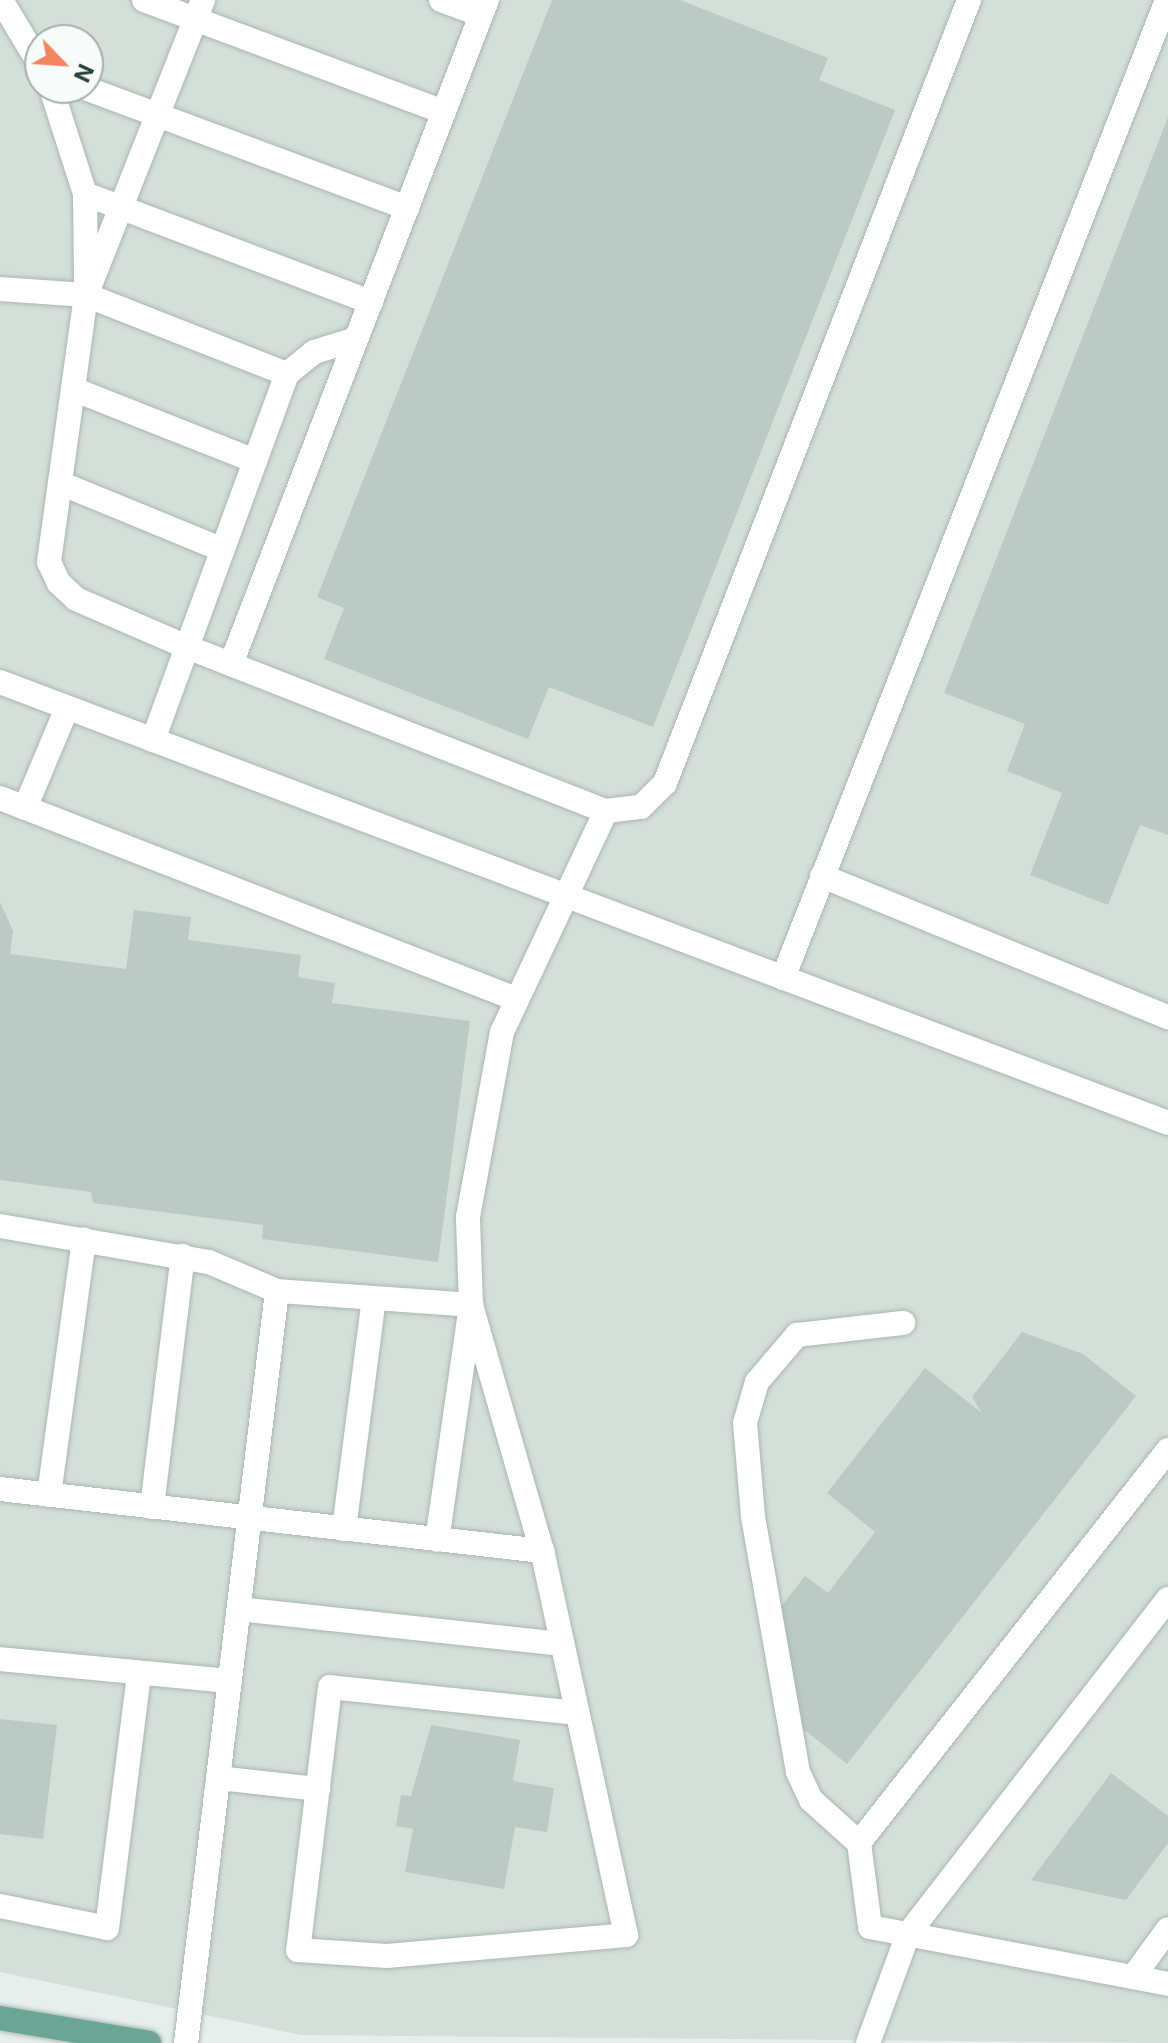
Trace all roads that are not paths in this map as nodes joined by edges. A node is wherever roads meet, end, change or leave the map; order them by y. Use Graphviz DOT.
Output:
graph roads {
  1 [pos="1,0"];
  2 [pos="144,0"];
  3 [pos="441,0"];
  4 [pos="969,0"];
  5 [pos="1167,0"];
  6 [pos="484,7"];
  7 [pos="199,10"];
  8 [pos="24,38"];
  9 [pos="104,95"];
  10 [pos="56,104"];
  11 [pos="444,112"];
  12 [pos="158,115"];
  13 [pos="85,194"];
  14 [pos="120,208"];
  15 [pos="407,208"];
  16 [pos="0,289"];
  17 [pos="86,295"];
  18 [pos="371,302"];
  19 [pos="356,339"];
  20 [pos="287,374"];
  21 [pos="73,389"];
  22 [pos="255,461"];
  23 [pos="60,483"];
  24 [pos="223,550"];
  25 [pos="187,647"];
  26 [pos="231,664"];
  27 [pos="0,682"];
  28 [pos="67,708"];
  29 [pos="153,740"];
  30 [pos="0,798"];
  31 [pos="25,808"];
  32 [pos="606,811"];
  33 [pos="822,876"];
  34 [pos="563,897"];
  35 [pos="783,978"];
  36 [pos="516,999"];
  37 [pos="1168,1017"];
  38 [pos="1168,1123"];
  39 [pos="0,1226"];
  40 [pos="84,1239"];
  41 [pos="183,1256"];
  42 [pos="277,1291"];
  43 [pos="374,1299"];
  44 [pos="471,1305"];
  45 [pos="903,1323"];
  46 [pos="1168,1450"];
  47 [pos="0,1489"];
  48 [pos="49,1495"];
  49 [pos="152,1507"];
  50 [pos="250,1519"];
  51 [pos="344,1529"];
  52 [pos="437,1540"];
  53 [pos="542,1551"];
  54 [pos="1168,1599"];
  55 [pos="239,1609"];
  56 [pos="562,1644"];
  57 [pos="0,1659"];
  58 [pos="139,1676"];
  59 [pos="230,1681"];
  60 [pos="577,1713"];
  61 [pos="218,1778"];
  62 [pos="318,1789"];
  63 [pos="859,1843"];
  64 [pos="0,1906"];
  65 [pos="1168,1929"];
  66 [pos="908,1934"];
  67 [pos="1133,1977"];
  68 [pos="1168,1984"];
  69 [pos="0,2018"];
  70 [pos="149,2043"];
  71 [pos="186,2043"];
  72 [pos="868,2043"];
  1 -- 8 [label="lane"];
  2 -- 7 [label="lane"];
  3 -- 6 [label="lane"];
  4 -- 32 [label="lane"];
  5 -- 33 [label="lane"];
  6 -- 11 [label="lane"];
  7 -- 11 [label="lane"];
  7 -- 12 [label="lane"];
  9 -- 12 [label="lane"];
  10 -- 13 [label="lane"];
  11 -- 15 [label="lane"];
  12 -- 14 [label="lane"];
  12 -- 15 [label="lane"];
  13 -- 14 [label="lane"];
  13 -- 17 [label="lane"];
  14 -- 17 [label="lane"];
  14 -- 18 [label="lane"];
  15 -- 18 [label="lane"];
  16 -- 17 [label="lane"];
  17 -- 20 [label="lane"];
  17 -- 21 [label="lane"];
  18 -- 19 [label="lane"];
  19 -- 20 [label="lane"];
  19 -- 26 [label="lane"];
  20 -- 22 [label="lane"];
  21 -- 22 [label="lane"];
  21 -- 23 [label="lane"];
  22 -- 24 [label="lane"];
  23 -- 24 [label="lane"];
  23 -- 25 [label="lane"];
  24 -- 25 [label="lane"];
  25 -- 26 [label="lane"];
  25 -- 29 [label="lane"];
  26 -- 32 [label="lane"];
  27 -- 28 [label="lane"];
  28 -- 29 [label="lane"];
  28 -- 31 [label="lane"];
  29 -- 34 [label="lane"];
  30 -- 31 [label="lane"];
  31 -- 36 [label="lane"];
  32 -- 34 [label="lane"];
  33 -- 35 [label="lane"];
  33 -- 37 [label="lane"];
  34 -- 35 [label="lane"];
  34 -- 36 [label="lane"];
  35 -- 38 [label="lane"];
  36 -- 44 [label="lane"];
  39 -- 40 [label="lane"];
  40 -- 41 [label="lane"];
  40 -- 48 [label="lane"];
  41 -- 42 [label="lane"];
  41 -- 49 [label="lane"];
  42 -- 43 [label="lane"];
  42 -- 50 [label="lane"];
  43 -- 44 [label="lane"];
  43 -- 51 [label="lane"];
  44 -- 52 [label="lane"];
  44 -- 53 [label="lane"];
  45 -- 63 [label="lane"];
  46 -- 63 [label="lane"];
  47 -- 48 [label="lane"];
  48 -- 49 [label="lane"];
  49 -- 50 [label="lane"];
  50 -- 51 [label="lane"];
  50 -- 55 [label="lane"];
  51 -- 52 [label="lane"];
  52 -- 53 [label="lane"];
  53 -- 56 [label="lane"];
  54 -- 66 [label="lane"];
  55 -- 56 [label="lane"];
  55 -- 59 [label="lane"];
  56 -- 60 [label="lane"];
  57 -- 58 [label="lane"];
  58 -- 59 [label="lane"];
  58 -- 64 [label="lane"];
  59 -- 61 [label="lane"];
  60 -- 62 [label="lane"];
  60 -- 62 [label="lane"];
  61 -- 62 [label="lane"];
  61 -- 71 [label="lane"];
  63 -- 66 [label="lane"];
  65 -- 67 [label="lane"];
  66 -- 67 [label="lane"];
  66 -- 72 [label="lane"];
  67 -- 68 [label="lane"];
  69 -- 70 [label="main road"];
}
